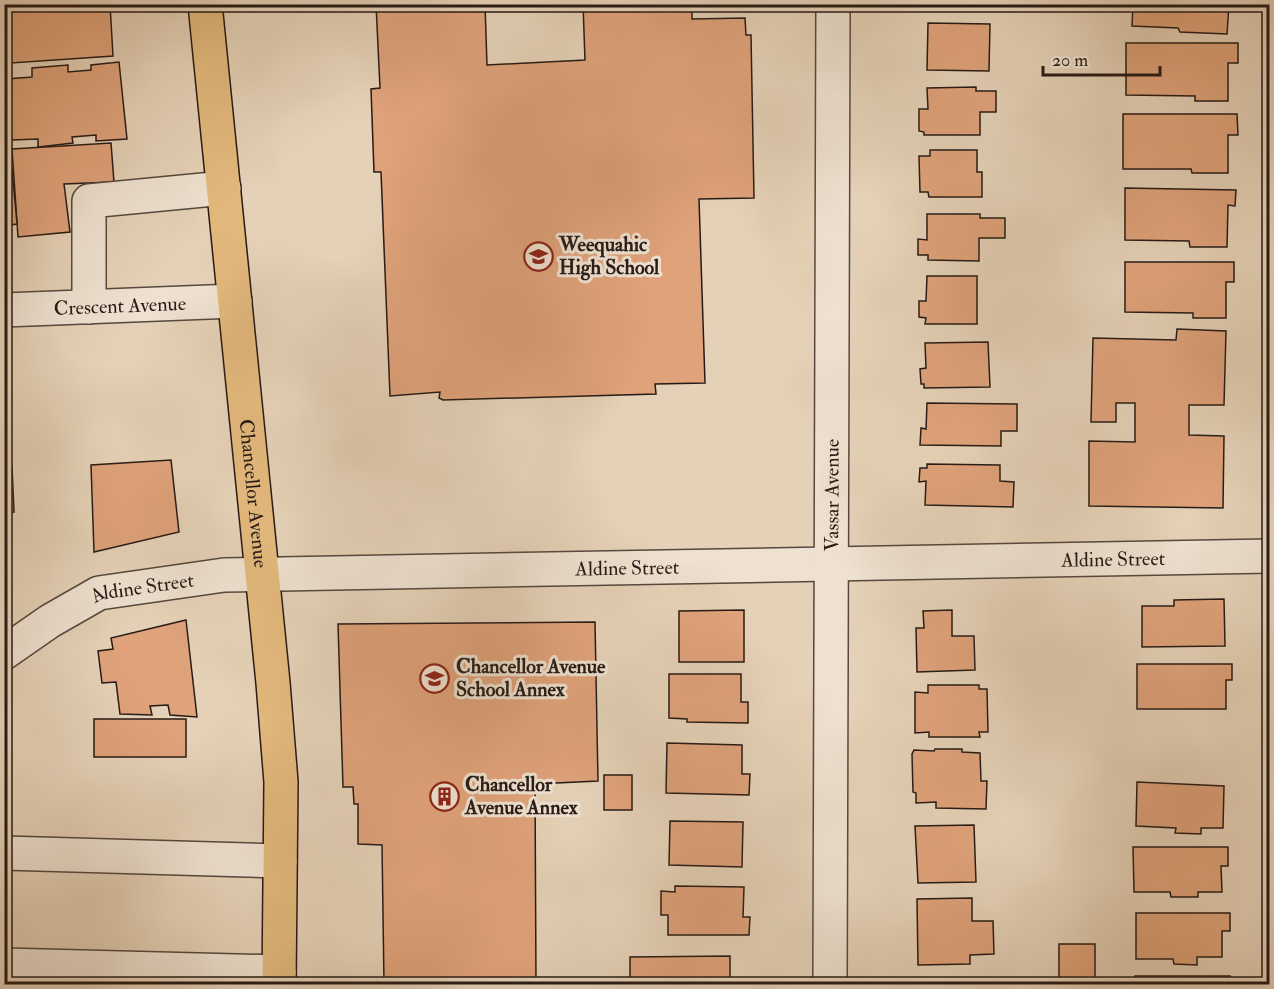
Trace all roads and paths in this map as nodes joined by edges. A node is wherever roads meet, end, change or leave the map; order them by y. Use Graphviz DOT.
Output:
graph roads {
  1 [pos="205,4"];
  2 [pos="833,4"];
  3 [pos="224,188"];
  4 [pos="236,301"];
  5 [pos="88,307"];
  6 [pos="4,310"];
  7 [pos="1269,556"];
  8 [pos="830,565"];
  9 [pos="262,574"];
  10 [pos="4,653"];
  11 [pos="4,853"];
  12 [pos="280,861"];
  13 [pos="4,965"];
  14 [pos="279,978"];
  15 [pos="830,984"];
  1 -- 3 [label="main road, Chancellor Avenue"];
  2 -- 8 [label="street, Vassar Avenue"];
  3 -- 4 [label="main road, Chancellor Avenue"];
  3 -- 5 [label="street"];
  4 -- 5 [label="street, Crescent Avenue"];
  4 -- 9 [label="main road, Chancellor Avenue"];
  5 -- 6 [label="street, Crescent Avenue"];
  7 -- 8 [label="street, Aldine Street"];
  8 -- 9 [label="street, Aldine Street"];
  8 -- 15 [label="street, Vassar Avenue"];
  9 -- 10 [label="street, Aldine Street"];
  9 -- 12 [label="main road, Chancellor Avenue"];
  11 -- 12 [label="street"];
  12 -- 14 [label="main road, Chancellor Avenue"];
  13 -- 14 [label="street"];
}
